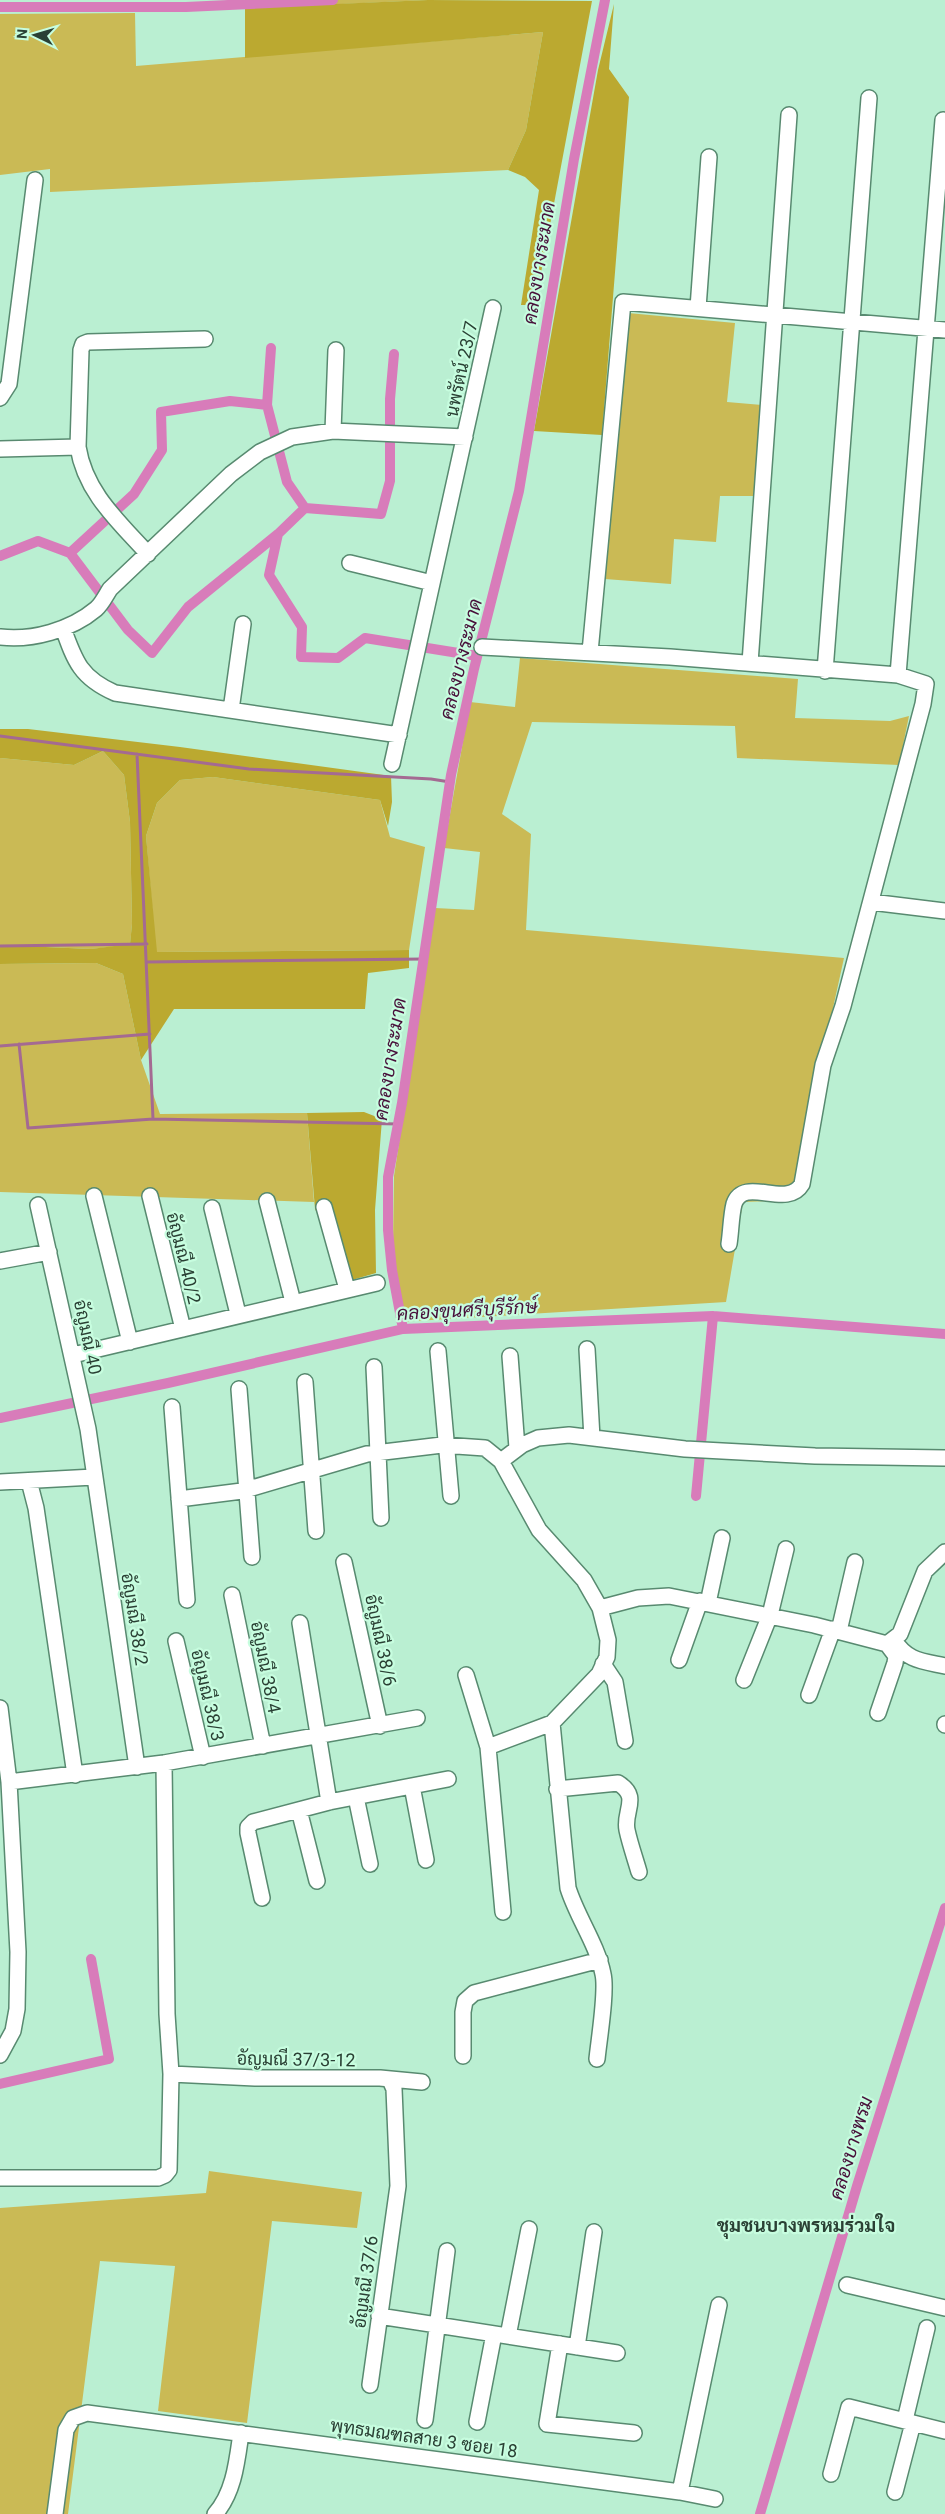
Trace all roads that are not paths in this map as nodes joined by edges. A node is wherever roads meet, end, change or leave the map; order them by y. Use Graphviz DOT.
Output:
graph roads {
  1 [pos="869,98"];
  2 [pos="790,115"];
  3 [pos="943,120"];
  4 [pos="709,157"];
  5 [pos="35,180"];
  6 [pos="493,308"];
  7 [pos="698,308"];
  8 [pos="774,314"];
  9 [pos="853,322"];
  10 [pos="927,329"];
  11 [pos="945,330"];
  12 [pos="205,340"];
  13 [pos="336,350"];
  14 [pos="0,398"];
  15 [pos="332,431"];
  16 [pos="465,437"];
  17 [pos="78,447"];
  18 [pos="0,449"];
  19 [pos="148,554"];
  20 [pos="350,563"];
  21 [pos="432,583"];
  22 [pos="243,624"];
  23 [pos="63,628"];
  24 [pos="0,637"];
  25 [pos="482,647"];
  26 [pos="590,652"];
  27 [pos="750,663"];
  28 [pos="825,671"];
  29 [pos="898,675"];
  30 [pos="231,710"];
  31 [pos="399,735"];
  32 [pos="392,764"];
  33 [pos="871,902"];
  34 [pos="945,910"];
  35 [pos="94,1196"];
  36 [pos="150,1196"];
  37 [pos="268,1200"];
  38 [pos="38,1205"];
  39 [pos="324,1207"];
  40 [pos="212,1208"];
  41 [pos="729,1244"];
  42 [pos="49,1252"];
  43 [pos="0,1260"];
  44 [pos="377,1283"];
  45 [pos="347,1289"];
  46 [pos="293,1302"];
  47 [pos="238,1314"];
  48 [pos="183,1329"];
  49 [pos="130,1342"];
  50 [pos="587,1349"];
  51 [pos="438,1351"];
  52 [pos="510,1356"];
  53 [pos="74,1360"];
  54 [pos="374,1367"];
  55 [pos="305,1382"];
  56 [pos="239,1389"];
  57 [pos="172,1407"];
  58 [pos="592,1438"];
  59 [pos="446,1446"];
  60 [pos="517,1448"];
  61 [pos="378,1453"];
  62 [pos="945,1458"];
  63 [pos="501,1461"];
  64 [pos="312,1471"];
  65 [pos="94,1478"];
  66 [pos="29,1481"];
  67 [pos="0,1482"];
  68 [pos="247,1490"];
  69 [pos="451,1496"];
  70 [pos="179,1499"];
  71 [pos="381,1518"];
  72 [pos="316,1531"];
  73 [pos="722,1538"];
  74 [pos="786,1549"];
  75 [pos="945,1552"];
  76 [pos="252,1557"];
  77 [pos="344,1562"];
  78 [pos="855,1562"];
  79 [pos="232,1595"];
  80 [pos="187,1600"];
  81 [pos="704,1602"];
  82 [pos="600,1608"];
  83 [pos="770,1615"];
  84 [pos="300,1623"];
  85 [pos="836,1630"];
  86 [pos="176,1641"];
  87 [pos="890,1642"];
  88 [pos="679,1660"];
  89 [pos="603,1664"];
  90 [pos="945,1666"];
  91 [pos="466,1675"];
  92 [pos="744,1680"];
  93 [pos="809,1695"];
  94 [pos="0,1708"];
  95 [pos="878,1713"];
  96 [pos="417,1718"];
  97 [pos="552,1722"];
  98 [pos="380,1726"];
  99 [pos="320,1736"];
  100 [pos="625,1742"];
  101 [pos="263,1746"];
  102 [pos="488,1747"];
  103 [pos="202,1757"];
  104 [pos="164,1763"];
  105 [pos="137,1767"];
  106 [pos="75,1775"];
  107 [pos="448,1779"];
  108 [pos="9,1782"];
  109 [pos="412,1786"];
  110 [pos="558,1789"];
  111 [pos="356,1797"];
  112 [pos="329,1802"];
  113 [pos="299,1810"];
  114 [pos="426,1860"];
  115 [pos="370,1864"];
  116 [pos="639,1872"];
  117 [pos="318,1881"];
  118 [pos="262,1898"];
  119 [pos="503,1912"];
  120 [pos="600,1960"];
  121 [pos="0,2055"];
  122 [pos="463,2056"];
  123 [pos="597,2059"];
  124 [pos="170,2074"];
  125 [pos="390,2080"];
  126 [pos="422,2082"];
  127 [pos="0,2178"];
  128 [pos="529,2229"];
  129 [pos="594,2232"];
  130 [pos="447,2250"];
  131 [pos="847,2285"];
  132 [pos="719,2305"];
  133 [pos="945,2308"];
  134 [pos="379,2316"];
  135 [pos="437,2325"];
  136 [pos="927,2328"];
  137 [pos="501,2335"];
  138 [pos="560,2344"];
  139 [pos="577,2347"];
  140 [pos="618,2353"];
  141 [pos="370,2384"];
  142 [pos="425,2420"];
  143 [pos="478,2422"];
  144 [pos="909,2422"];
  145 [pos="945,2431"];
  146 [pos="242,2433"];
  147 [pos="634,2433"];
  148 [pos="831,2474"];
  149 [pos="680,2492"];
  150 [pos="895,2492"];
  151 [pos="715,2498"];
  152 [pos="226,2508"];
  153 [pos="55,2514"];
  154 [pos="215,2514"];
  1 -- 9 [label="street"];
  2 -- 8 [label="street"];
  3 -- 10 [label="street"];
  4 -- 7 [label="street"];
  5 -- 14 [label="street"];
  6 -- 16 [label="street, นพรัตน์ 23/7"];
  7 -- 8 [label="street"];
  7 -- 26 [label="street"];
  8 -- 9 [label="street"];
  8 -- 27 [label="street"];
  9 -- 10 [label="street"];
  9 -- 28 [label="street"];
  10 -- 11 [label="street"];
  10 -- 29 [label="street"];
  12 -- 17 [label="street"];
  13 -- 15 [label="street"];
  15 -- 16 [label="street"];
  15 -- 19 [label="street"];
  16 -- 21 [label="street, นพรัตน์ 23/7"];
  17 -- 18 [label="street"];
  17 -- 19 [label="street"];
  19 -- 23 [label="street"];
  20 -- 21 [label="street"];
  21 -- 31 [label="street, นพรัตน์ 23/7"];
  22 -- 30 [label="street"];
  23 -- 24 [label="street"];
  23 -- 30 [label="street"];
  25 -- 26 [label="street"];
  26 -- 27 [label="street"];
  27 -- 28 [label="street"];
  28 -- 29 [label="street"];
  29 -- 33 [label="street"];
  30 -- 31 [label="street"];
  31 -- 32 [label="street, นพรัตน์ 23/7"];
  33 -- 34 [label="street"];
  33 -- 41 [label="street"];
  35 -- 49 [label="street"];
  36 -- 48 [label="street, อัญมณี 40/2"];
  37 -- 46 [label="street"];
  38 -- 42 [label="street, อัญมณี 40"];
  39 -- 45 [label="street"];
  40 -- 47 [label="street"];
  42 -- 43 [label="street"];
  42 -- 53 [label="street, อัญมณี 40"];
  44 -- 45 [label="street"];
  45 -- 46 [label="street"];
  46 -- 47 [label="street"];
  47 -- 48 [label="street"];
  48 -- 49 [label="street"];
  49 -- 53 [label="street"];
  50 -- 58 [label="street"];
  51 -- 59 [label="street"];
  52 -- 60 [label="street"];
  53 -- 65 [label="street, อัญมณี 40"];
  54 -- 61 [label="street"];
  55 -- 64 [label="street"];
  56 -- 68 [label="street"];
  57 -- 70 [label="street"];
  58 -- 60 [label="street"];
  58 -- 62 [label="street"];
  59 -- 61 [label="street"];
  59 -- 63 [label="street"];
  59 -- 69 [label="street"];
  60 -- 63 [label="street"];
  61 -- 64 [label="street"];
  61 -- 71 [label="street"];
  63 -- 82 [label="street"];
  64 -- 68 [label="street"];
  64 -- 72 [label="street"];
  65 -- 66 [label="street"];
  65 -- 105 [label="street, อัญมณี 38/2"];
  66 -- 67 [label="street"];
  66 -- 106 [label="street"];
  68 -- 70 [label="street"];
  68 -- 76 [label="street"];
  70 -- 80 [label="street"];
  73 -- 81 [label="street"];
  74 -- 83 [label="street"];
  75 -- 87 [label="street"];
  77 -- 98 [label="street, อัญมณี 38/6"];
  78 -- 85 [label="street"];
  79 -- 101 [label="street, อัญมณี 38/4"];
  81 -- 82 [label="street"];
  81 -- 83 [label="street"];
  81 -- 88 [label="street"];
  82 -- 89 [label="street"];
  83 -- 85 [label="street"];
  83 -- 92 [label="street"];
  84 -- 99 [label="street"];
  85 -- 87 [label="street"];
  85 -- 93 [label="street"];
  86 -- 103 [label="street, อัญมณี 38/3"];
  87 -- 90 [label="street"];
  87 -- 95 [label="street"];
  89 -- 97 [label="street"];
  89 -- 100 [label="street"];
  91 -- 102 [label="street"];
  94 -- 108 [label="street"];
  96 -- 98 [label="street"];
  97 -- 102 [label="street"];
  97 -- 110 [label="street"];
  98 -- 99 [label="street"];
  99 -- 101 [label="street"];
  99 -- 112 [label="street"];
  101 -- 103 [label="street"];
  102 -- 119 [label="street"];
  103 -- 104 [label="street"];
  104 -- 105 [label="street"];
  104 -- 124 [label="street"];
  105 -- 106 [label="street"];
  106 -- 108 [label="street"];
  107 -- 109 [label="street"];
  108 -- 121 [label="street"];
  109 -- 111 [label="street"];
  109 -- 114 [label="street"];
  110 -- 116 [label="street"];
  110 -- 120 [label="street"];
  111 -- 112 [label="street"];
  111 -- 115 [label="street"];
  112 -- 113 [label="street"];
  113 -- 117 [label="street"];
  113 -- 118 [label="street"];
  120 -- 122 [label="street"];
  120 -- 123 [label="street"];
  124 -- 125 [label="street, อัญมณี 37/3-12"];
  124 -- 127 [label="street"];
  125 -- 126 [label="street, อัญมณี 37/3-12"];
  125 -- 134 [label="street, อัญมณี 37/6"];
  128 -- 137 [label="street"];
  129 -- 139 [label="street"];
  130 -- 135 [label="street"];
  131 -- 133 [label="street"];
  132 -- 149 [label="street"];
  134 -- 135 [label="street"];
  134 -- 141 [label="street, อัญมณี 37/6"];
  135 -- 137 [label="street"];
  135 -- 142 [label="street"];
  136 -- 144 [label="street"];
  137 -- 138 [label="street"];
  137 -- 143 [label="street"];
  138 -- 139 [label="street"];
  138 -- 147 [label="street"];
  139 -- 140 [label="street"];
  144 -- 145 [label="street"];
  144 -- 148 [label="street"];
  144 -- 150 [label="street"];
  146 -- 149 [label="street, พุทธมณฑลสาย 3 ซอย 18"];
  146 -- 152 [label="street"];
  146 -- 153 [label="street, พุทธมณฑลสาย 3 ซอย 18"];
  149 -- 151 [label="street, พุทธมณฑลสาย 3 ซอย 18"];
  152 -- 154 [label="street"];
}
